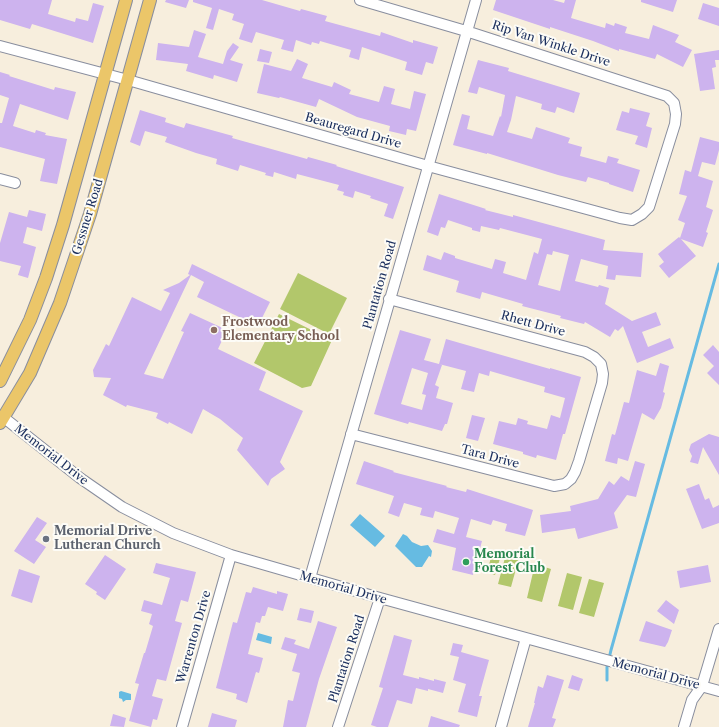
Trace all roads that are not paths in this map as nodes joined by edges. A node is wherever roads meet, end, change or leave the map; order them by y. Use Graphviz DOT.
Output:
graph roads {
  1 [pos="126,0"];
  2 [pos="150,0"];
  3 [pos="360,0"];
  4 [pos="476,0"];
  5 [pos="466,31"];
  6 [pos="0,46"];
  7 [pos="105,74"];
  8 [pos="128,80"];
  9 [pos="664,160"];
  10 [pos="428,166"];
  11 [pos="0,179"];
  12 [pos="15,184"];
  13 [pos="389,299"];
  14 [pos="0,381"];
  15 [pos="1,418"];
  16 [pos="588,430"];
  17 [pos="351,434"];
  18 [pos="231,555"];
  19 [pos="310,578"];
  20 [pos="380,598"];
  21 [pos="718,629"];
  22 [pos="526,638"];
  23 [pos="702,686"];
  24 [pos="719,691"];
  25 [pos="182,727"];
  26 [pos="338,727"];
  27 [pos="501,727"];
  28 [pos="684,727"];
  1 -- 7 [label="main road, Gessner Road"];
  2 -- 8 [label="main road, Gessner Road"];
  3 -- 5 [label="street, Rip Van Winkle Drive"];
  4 -- 5 [label="street, Plantation Road"];
  5 -- 9 [label="street, Rip Van Winkle Drive"];
  5 -- 10 [label="street, Plantation Road"];
  6 -- 7 [label="street, Beauregard Drive"];
  7 -- 8 [label="street, Beauregard Drive"];
  7 -- 14 [label="main road, Gessner Road"];
  8 -- 10 [label="street, Beauregard Drive"];
  8 -- 15 [label="main road, Gessner Road"];
  9 -- 10 [label="street, Beauregard Drive"];
  10 -- 13 [label="street, Plantation Road"];
  11 -- 12 [label="street"];
  13 -- 16 [label="street, Rhett Drive"];
  13 -- 17 [label="street, Plantation Road"];
  15 -- 18 [label="street, Memorial Drive"];
  16 -- 17 [label="street, Tara Drive"];
  17 -- 19 [label="street, Plantation Road"];
  18 -- 19 [label="street, Memorial Drive"];
  18 -- 25 [label="street, Warrenton Drive"];
  19 -- 20 [label="street, Memorial Drive"];
  20 -- 22 [label="street, Memorial Drive"];
  20 -- 26 [label="street, Plantation Road"];
  21 -- 23 [label="street"];
  22 -- 23 [label="street, Memorial Drive"];
  22 -- 27 [label="street"];
  23 -- 24 [label="street, Memorial Drive"];
  23 -- 28 [label="street"];
}
